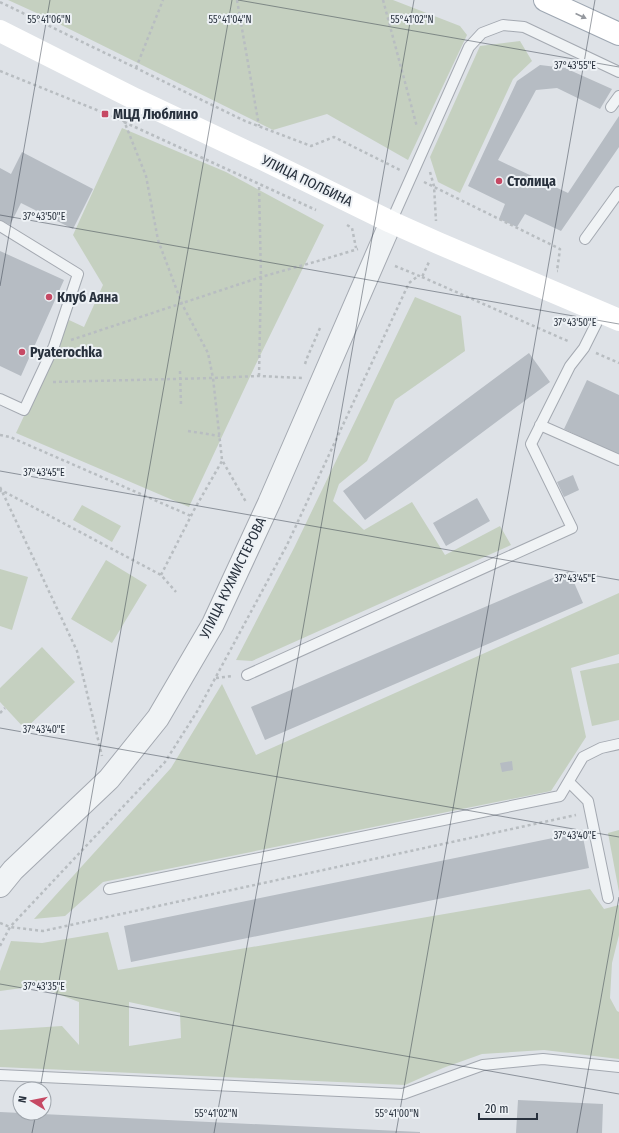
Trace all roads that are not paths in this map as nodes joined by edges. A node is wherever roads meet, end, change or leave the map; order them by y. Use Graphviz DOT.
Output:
graph roads {
  1 [pos="545,0"];
  2 [pos="0,33"];
  3 [pos="619,34"];
  4 [pos="619,72"];
  5 [pos="619,96"];
  6 [pos="611,107"];
  7 [pos="619,192"];
  8 [pos="391,222"];
  9 [pos="0,226"];
  10 [pos="585,238"];
  11 [pos="610,316"];
  12 [pos="0,399"];
  13 [pos="540,425"];
  14 [pos="619,460"];
  15 [pos="247,675"];
  16 [pos="619,744"];
  17 [pos="569,782"];
  18 [pos="0,886"];
  19 [pos="109,889"];
  20 [pos="608,898"];
  21 [pos="619,1067"];
  22 [pos="0,1075"];
  1 -- 3 [label="main road, one-way"];
  2 -- 8 [label="main road, УЛИЦА ПОЛБИНА"];
  4 -- 8 [label="lane"];
  5 -- 6 [label="lane"];
  7 -- 10 [label="lane"];
  8 -- 11 [label="main road, УЛИЦА ПОЛБИНА"];
  8 -- 18 [label="street, УЛИЦА КУХМИСТЕРОВА"];
  9 -- 12 [label="lane"];
  11 -- 13 [label="lane"];
  13 -- 14 [label="lane"];
  13 -- 15 [label="lane"];
  16 -- 17 [label="lane"];
  17 -- 19 [label="lane"];
  17 -- 20 [label="lane"];
  21 -- 22 [label="lane"];
}
